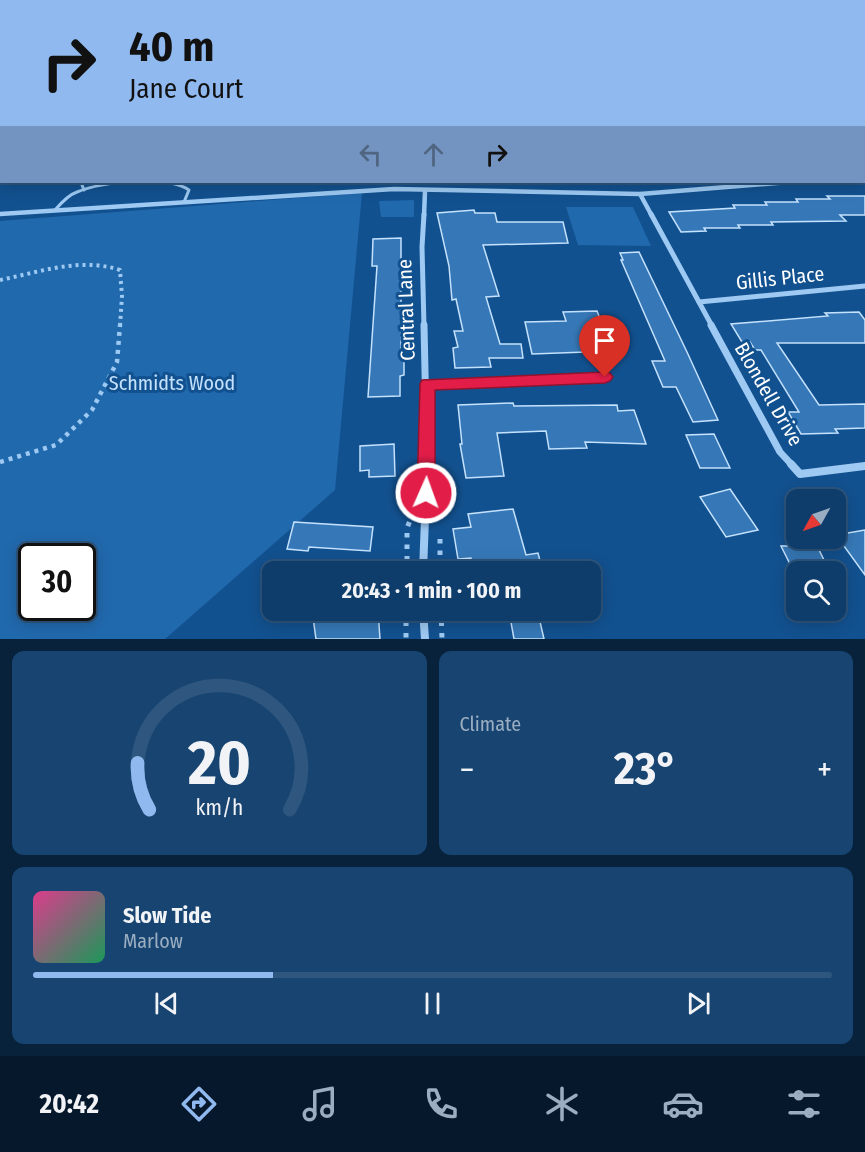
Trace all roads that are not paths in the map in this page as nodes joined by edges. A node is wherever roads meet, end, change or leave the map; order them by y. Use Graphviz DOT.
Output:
graph roads {
  1 [pos="84,183"];
  2 [pos="130,183"];
  3 [pos="184,183"];
  4 [pos="777,183"];
  5 [pos="84,190"];
  6 [pos="424,190"];
  7 [pos="640,194"];
  8 [pos="184,202"];
  9 [pos="55,210"];
  10 [pos="0,214"];
  11 [pos="865,286"];
  12 [pos="699,303"];
  13 [pos="605,377"];
  14 [pos="427,384"];
  15 [pos="865,466"];
  16 [pos="423,561"];
  17 [pos="424,621"];
  18 [pos="425,639"];
  1 -- 5 [label="lane"];
  2 -- 5 [label="lane"];
  3 -- 8 [label="lane"];
  4 -- 7 [label="street"];
  5 -- 9 [label="lane"];
  6 -- 7 [label="street"];
  6 -- 8 [label="street"];
  6 -- 14 [label="street, Central Lane"];
  7 -- 12 [label="street"];
  8 -- 9 [label="street"];
  9 -- 10 [label="street"];
  11 -- 12 [label="street, Gillis Place"];
  12 -- 15 [label="street, Blondell Drive"];
  13 -- 14 [label="street"];
  14 -- 16 [label="street, Central Lane"];
  17 -- 18 [label="street"];
}
